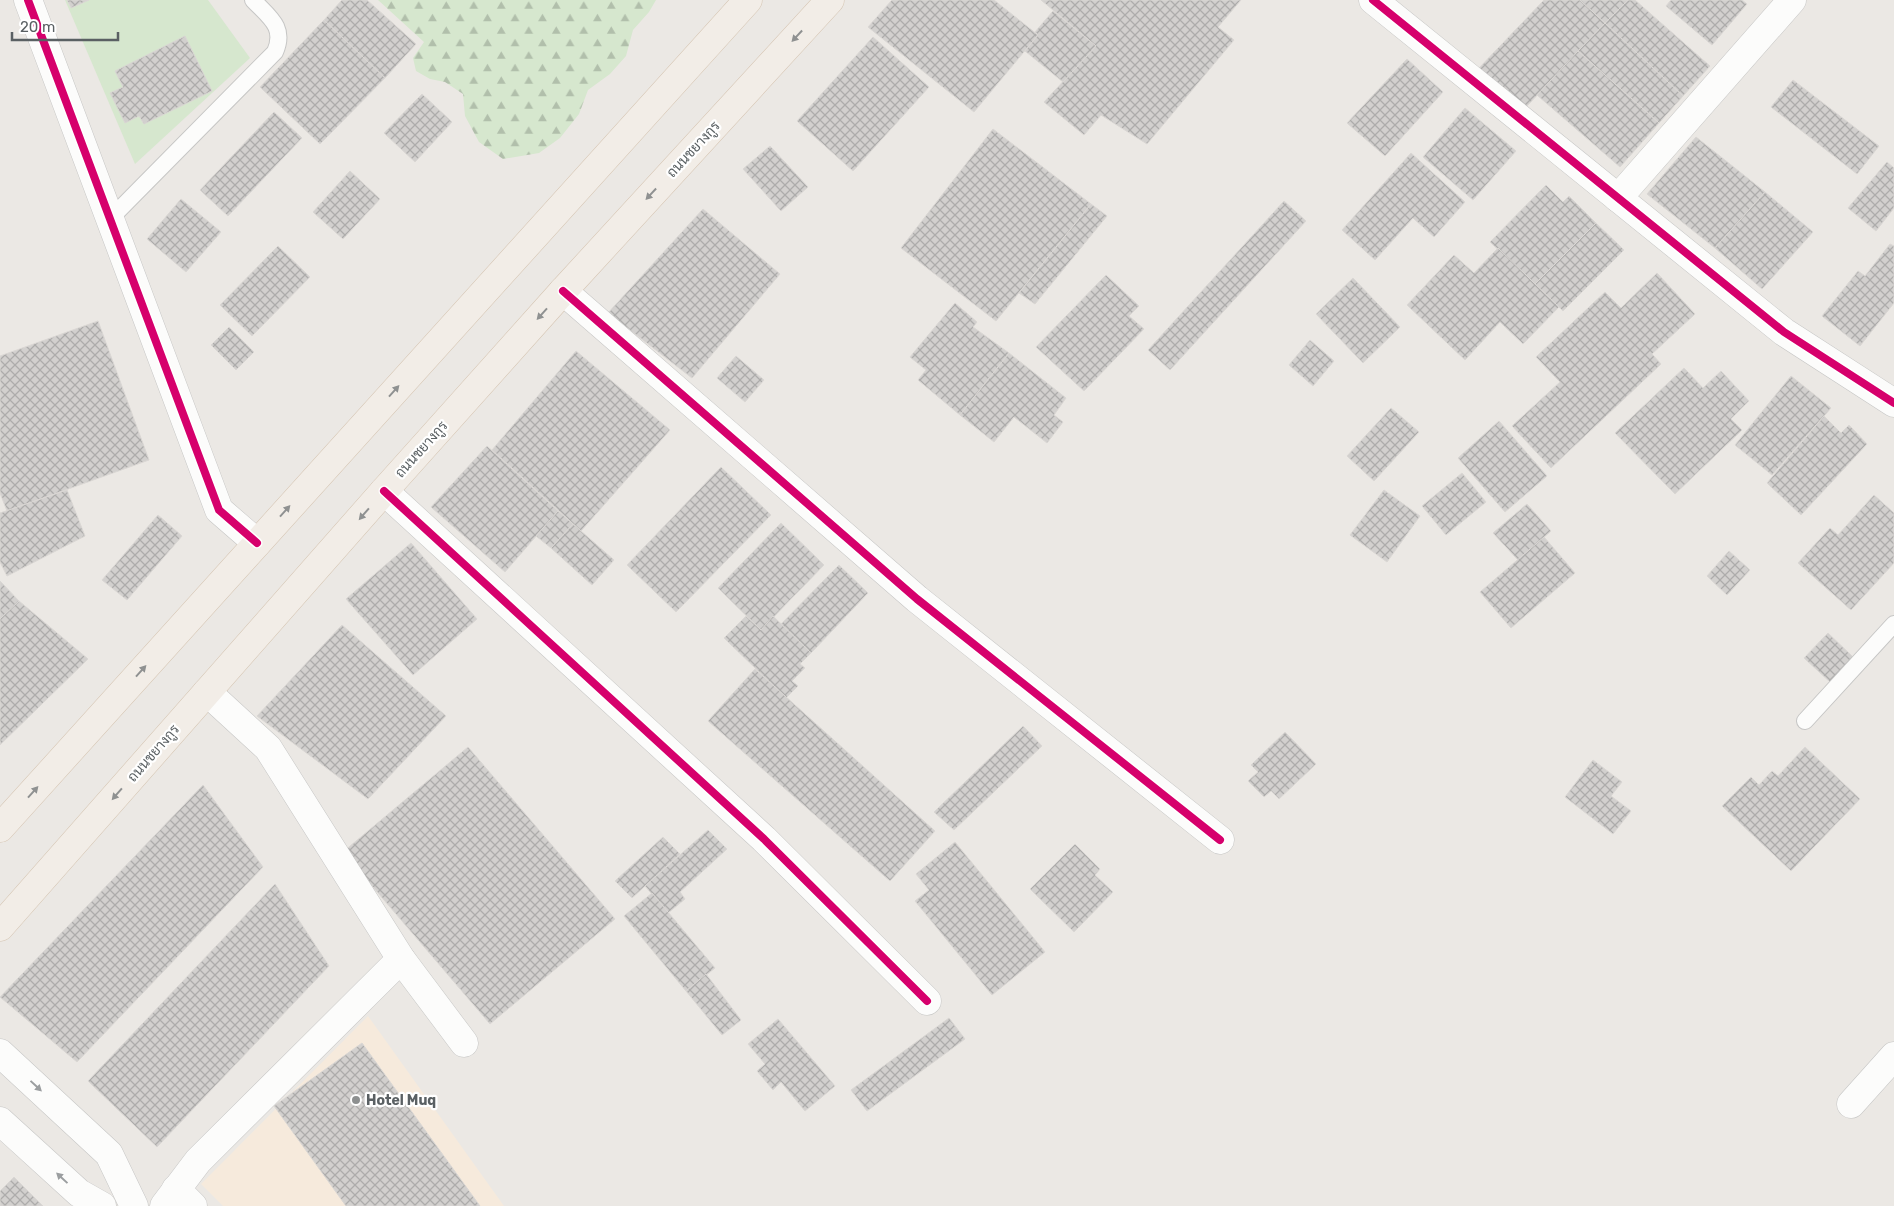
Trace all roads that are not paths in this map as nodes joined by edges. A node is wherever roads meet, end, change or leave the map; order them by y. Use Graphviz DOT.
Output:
graph roads {
  1 [pos="28,0"];
  2 [pos="253,0"];
  3 [pos="748,0"];
  4 [pos="830,0"];
  5 [pos="1373,0"];
  6 [pos="1792,0"];
  7 [pos="1618,198"];
  8 [pos="110,219"];
  9 [pos="563,291"];
  10 [pos="1894,403"];
  11 [pos="384,490"];
  12 [pos="257,543"];
  13 [pos="1894,624"];
  14 [pos="206,692"];
  15 [pos="1805,721"];
  16 [pos="0,828"];
  17 [pos="1220,840"];
  18 [pos="0,927"];
  19 [pos="401,959"];
  20 [pos="927,1001"];
  21 [pos="464,1043"];
  22 [pos="0,1053"];
  23 [pos="1894,1056"];
  24 [pos="1851,1104"];
  25 [pos="0,1121"];
  26 [pos="178,1200"];
  27 [pos="102,1206"];
  28 [pos="134,1206"];
  1 -- 8 [label="street"];
  2 -- 8 [label="lane"];
  12 -- 3 [label="main road, one-way"];
  4 -- 9 [label="main road, ถนนชยางกูร, one-way"];
  5 -- 7 [label="street"];
  6 -- 7 [label="street"];
  7 -- 10 [label="street"];
  8 -- 12 [label="street"];
  9 -- 11 [label="main road, ถนนชยางกูร, one-way"];
  9 -- 17 [label="street"];
  11 -- 14 [label="main road, ถนนชยางกูร, one-way"];
  11 -- 20 [label="street"];
  16 -- 12 [label="main road, one-way"];
  13 -- 15 [label="lane"];
  14 -- 18 [label="main road, ถนนชยางกูร, one-way"];
  14 -- 19 [label="street"];
  19 -- 21 [label="street"];
  19 -- 26 [label="street"];
  22 -- 28 [label="street, one-way"];
  23 -- 24 [label="street"];
  27 -- 25 [label="street, one-way"];
}
